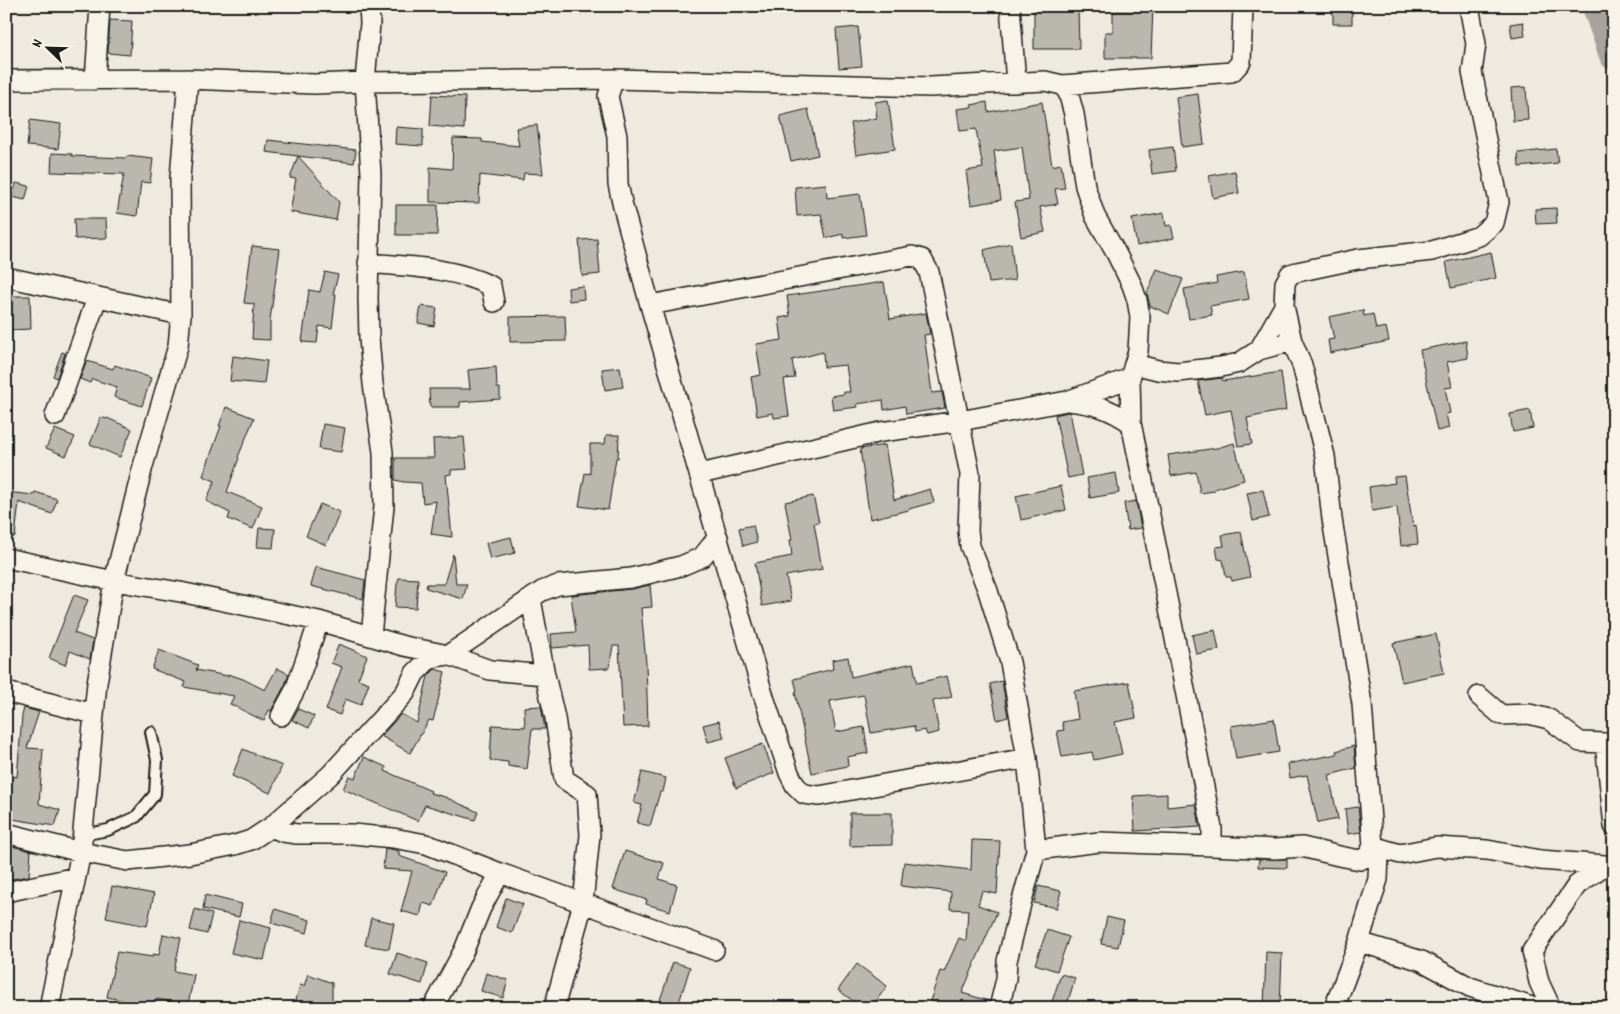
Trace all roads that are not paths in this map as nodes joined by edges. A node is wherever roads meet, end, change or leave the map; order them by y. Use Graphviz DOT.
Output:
graph roads {
  1 [pos="100,6"];
  2 [pos="369,6"];
  3 [pos="1010,6"];
  4 [pos="1243,6"];
  5 [pos="1469,6"];
  6 [pos="188,79"];
  7 [pos="6,80"];
  8 [pos="95,80"];
  9 [pos="365,82"];
  10 [pos="1016,83"];
  11 [pos="1062,85"];
  12 [pos="611,88"];
  13 [pos="368,263"];
  14 [pos="6,277"];
  15 [pos="97,298"];
  16 [pos="494,302"];
  17 [pos="650,305"];
  18 [pos="1284,306"];
  19 [pos="181,315"];
  20 [pos="1292,341"];
  21 [pos="1259,350"];
  22 [pos="1132,371"];
  23 [pos="1067,401"];
  24 [pos="55,416"];
  25 [pos="960,421"];
  26 [pos="1131,423"];
  27 [pos="700,474"];
  28 [pos="718,537"];
  29 [pos="702,557"];
  30 [pos="6,558"];
  31 [pos="725,562"];
  32 [pos="114,581"];
  33 [pos="531,598"];
  34 [pos="320,621"];
  35 [pos="371,636"];
  36 [pos="404,646"];
  37 [pos="448,655"];
  38 [pos="415,673"];
  39 [pos="545,675"];
  40 [pos="6,692"];
  41 [pos="1479,696"];
  42 [pos="94,714"];
  43 [pos="281,716"];
  44 [pos="152,732"];
  45 [pos="1028,758"];
  46 [pos="1614,826"];
  47 [pos="272,827"];
  48 [pos="6,833"];
  49 [pos="82,844"];
  50 [pos="1212,846"];
  51 [pos="1373,846"];
  52 [pos="1036,850"];
  53 [pos="1609,862"];
  54 [pos="500,873"];
  55 [pos="76,877"];
  56 [pos="6,892"];
  57 [pos="583,903"];
  58 [pos="1359,942"];
  59 [pos="714,950"];
  60 [pos="49,1008"];
  61 [pos="433,1008"];
  62 [pos="554,1008"];
  63 [pos="999,1008"];
  64 [pos="1334,1008"];
  65 [pos="1535,1008"];
  66 [pos="1551,1008"];
  1 -- 8 [label="street"];
  2 -- 9 [label="street"];
  3 -- 10 [label="street"];
  4 -- 11 [label="street"];
  5 -- 18 [label="street"];
  6 -- 8 [label="street"];
  6 -- 9 [label="street"];
  6 -- 19 [label="street"];
  7 -- 8 [label="street"];
  9 -- 12 [label="street"];
  9 -- 13 [label="street"];
  10 -- 11 [label="street"];
  10 -- 12 [label="street"];
  11 -- 22 [label="street"];
  12 -- 17 [label="street"];
  13 -- 16 [label="street"];
  13 -- 35 [label="street"];
  14 -- 15 [label="street"];
  15 -- 19 [label="street"];
  15 -- 24 [label="street"];
  17 -- 25 [label="street"];
  17 -- 27 [label="street"];
  18 -- 20 [label="street"];
  18 -- 21 [label="street"];
  19 -- 32 [label="street"];
  20 -- 21 [label="street"];
  20 -- 51 [label="street"];
  21 -- 22 [label="street"];
  22 -- 23 [label="street"];
  22 -- 26 [label="street"];
  23 -- 25 [label="street"];
  23 -- 26 [label="street"];
  25 -- 27 [label="street"];
  25 -- 45 [label="street"];
  26 -- 50 [label="street"];
  27 -- 28 [label="street"];
  28 -- 29 [label="street"];
  28 -- 31 [label="street"];
  29 -- 31 [label="street"];
  29 -- 33 [label="street"];
  30 -- 32 [label="street"];
  31 -- 45 [label="street"];
  32 -- 34 [label="street"];
  32 -- 42 [label="street"];
  33 -- 37 [label="street"];
  33 -- 39 [label="street"];
  34 -- 35 [label="street"];
  34 -- 43 [label="street"];
  35 -- 36 [label="street"];
  36 -- 37 [label="street"];
  36 -- 38 [label="street"];
  37 -- 38 [label="street"];
  37 -- 39 [label="street"];
  38 -- 47 [label="street"];
  39 -- 57 [label="street"];
  40 -- 42 [label="street"];
  41 -- 46 [label="street"];
  42 -- 49 [label="street"];
  44 -- 49 [label="lane"];
  45 -- 52 [label="street"];
  47 -- 49 [label="street"];
  47 -- 54 [label="street"];
  48 -- 49 [label="street"];
  49 -- 55 [label="street"];
  50 -- 51 [label="street"];
  50 -- 52 [label="street"];
  51 -- 53 [label="street"];
  51 -- 58 [label="street"];
  52 -- 63 [label="street"];
  53 -- 66 [label="street"];
  54 -- 57 [label="street"];
  54 -- 61 [label="street"];
  55 -- 56 [label="street"];
  55 -- 60 [label="street"];
  57 -- 59 [label="street"];
  57 -- 62 [label="street"];
  58 -- 64 [label="street"];
  58 -- 65 [label="street"];
}
